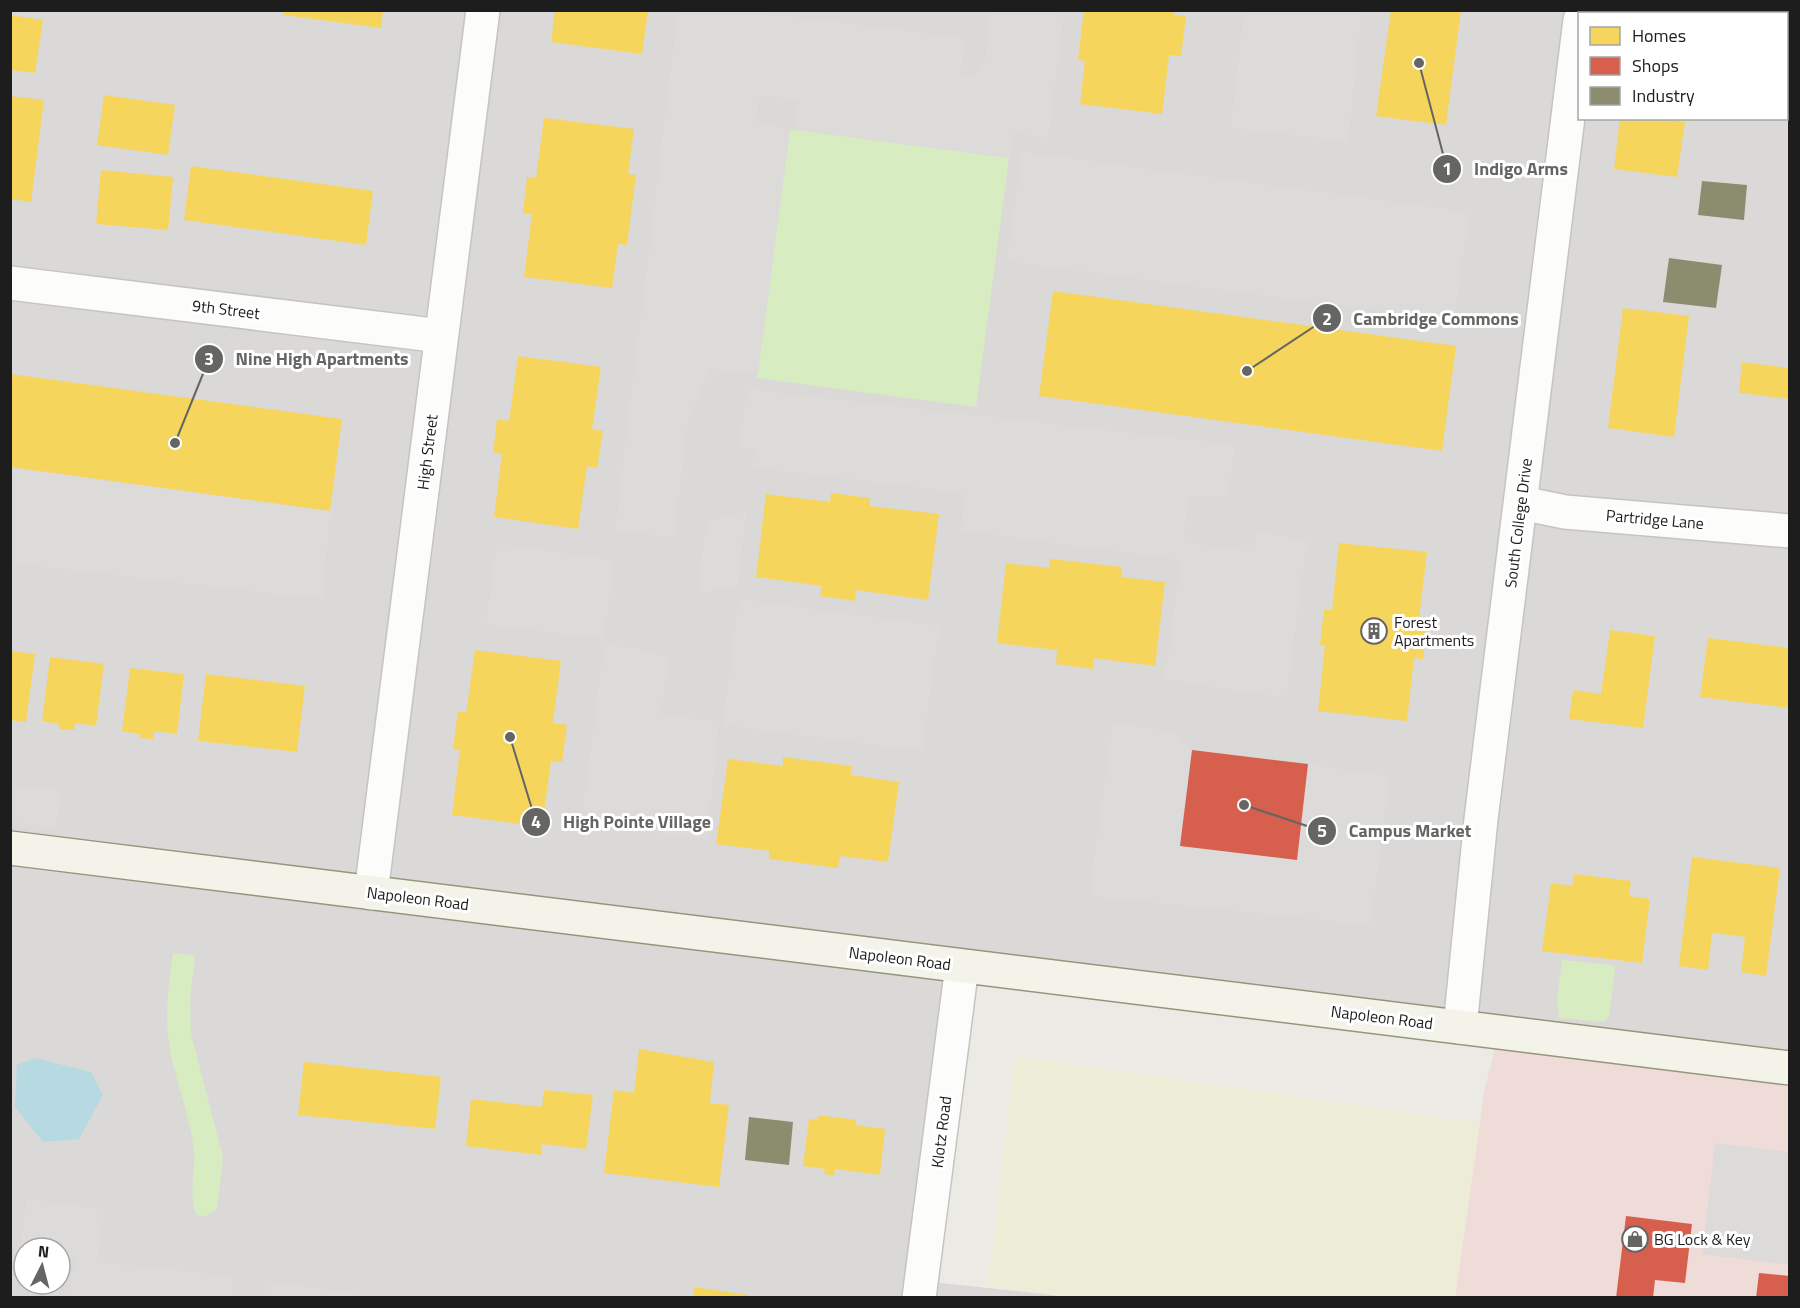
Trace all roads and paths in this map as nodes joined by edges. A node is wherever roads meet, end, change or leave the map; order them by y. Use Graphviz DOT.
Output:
graph roads {
  1 [pos="483,10"];
  2 [pos="1578,36"];
  3 [pos="10,283"];
  4 [pos="441,336"];
  5 [pos="1521,503"];
  6 [pos="1790,531"];
  7 [pos="10,848"];
  8 [pos="371,893"];
  9 [pos="962,966"];
  10 [pos="1460,1027"];
  11 [pos="1790,1068"];
  12 [pos="920,1298"];
  1 -- 4 [label="street, High Street"];
  2 -- 5 [label="street, South College Drive"];
  3 -- 4 [label="street, 9th Street"];
  4 -- 8 [label="street, High Street"];
  5 -- 6 [label="street, Partridge Lane"];
  5 -- 10 [label="street, South College Drive"];
  7 -- 8 [label="main road, Napoleon Road"];
  8 -- 9 [label="main road, Napoleon Road"];
  9 -- 10 [label="main road, Napoleon Road"];
  9 -- 12 [label="street, Klotz Road"];
  10 -- 11 [label="main road, Napoleon Road"];
}
